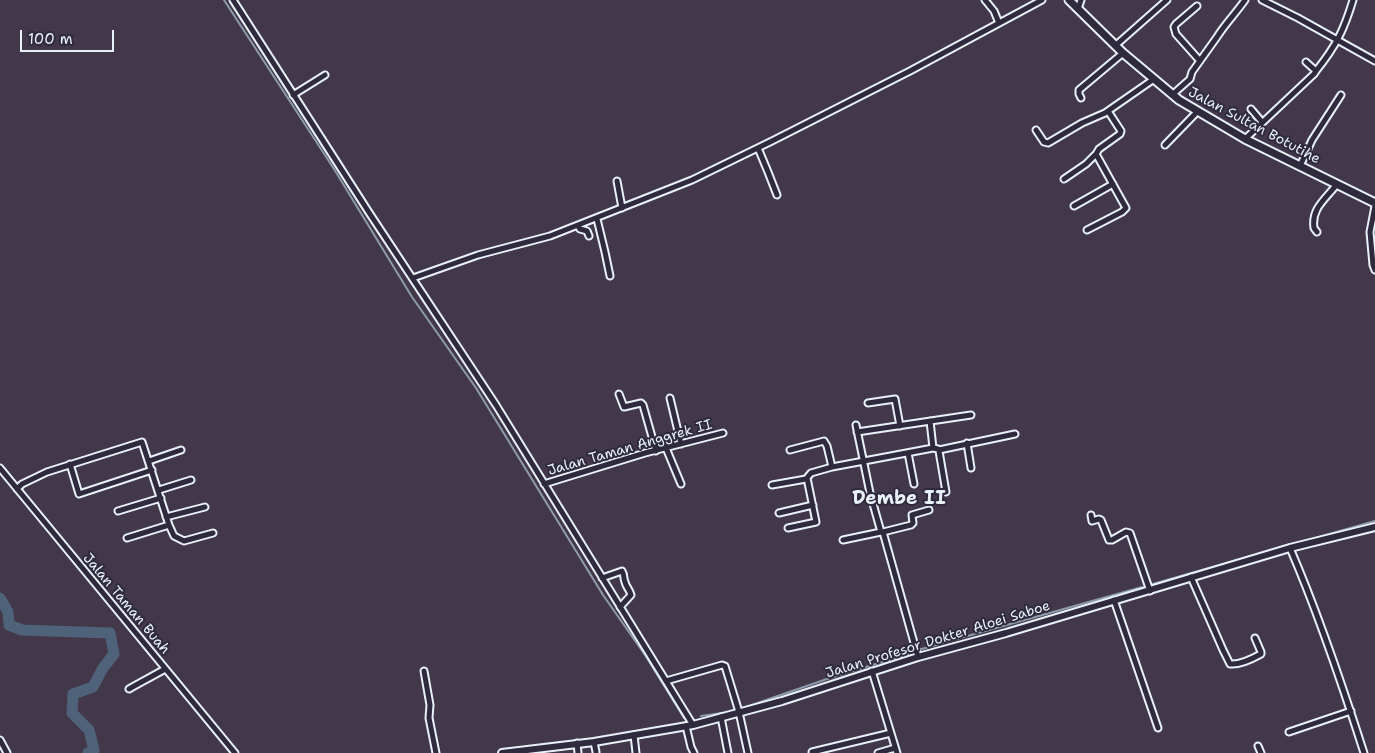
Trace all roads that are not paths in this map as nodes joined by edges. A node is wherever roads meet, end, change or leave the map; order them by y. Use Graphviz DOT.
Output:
graph roads {
  1 [pos="233,0"];
  2 [pos="985,0"];
  3 [pos="1042,0"];
  4 [pos="1069,0"];
  5 [pos="1081,0"];
  6 [pos="1167,0"];
  7 [pos="1244,0"];
  8 [pos="1262,0"];
  9 [pos="1354,0"];
  10 [pos="1197,6"];
  11 [pos="1078,9"];
  12 [pos="1000,23"];
  13 [pos="1338,41"];
  14 [pos="1116,45"];
  15 [pos="1124,53"];
  16 [pos="1200,61"];
  17 [pos="1375,61"];
  18 [pos="1306,62"];
  19 [pos="1316,71"];
  20 [pos="325,75"];
  21 [pos="1154,79"];
  22 [pos="293,95"];
  23 [pos="1172,95"];
  24 [pos="1341,95"];
  25 [pos="1081,98"];
  26 [pos="1250,109"];
  27 [pos="1108,111"];
  28 [pos="1197,112"];
  29 [pos="1262,122"];
  30 [pos="1036,130"];
  31 [pos="1244,139"];
  32 [pos="1165,145"];
  33 [pos="758,148"];
  34 [pos="1096,154"];
  35 [pos="1300,166"];
  36 [pos="1064,179"];
  37 [pos="617,181"];
  38 [pos="1113,184"];
  39 [pos="1337,184"];
  40 [pos="777,195"];
  41 [pos="1375,204"];
  42 [pos="1074,206"];
  43 [pos="622,208"];
  44 [pos="597,219"];
  45 [pos="578,226"];
  46 [pos="1088,230"];
  47 [pos="1317,232"];
  48 [pos="589,236"];
  49 [pos="1375,270"];
  50 [pos="610,276"];
  51 [pos="413,278"];
  52 [pos="619,394"];
  53 [pos="670,398"];
  54 [pos="868,403"];
  55 [pos="971,415"];
  56 [pos="930,421"];
  57 [pos="856,425"];
  58 [pos="900,426"];
  59 [pos="858,432"];
  60 [pos="723,433"];
  61 [pos="1015,434"];
  62 [pos="967,443"];
  63 [pos="681,444"];
  64 [pos="666,448"];
  65 [pos="936,449"];
  66 [pos="181,450"];
  67 [pos="790,450"];
  68 [pos="656,451"];
  69 [pos="908,453"];
  70 [pos="863,460"];
  71 [pos="149,461"];
  72 [pos="70,464"];
  73 [pos="832,467"];
  74 [pos="0,468"];
  75 [pos="971,468"];
  76 [pos="152,470"];
  77 [pos="807,478"];
  78 [pos="191,480"];
  79 [pos="544,484"];
  80 [pos="680,484"];
  81 [pos="914,484"];
  82 [pos="772,485"];
  83 [pos="17,489"];
  84 [pos="159,490"];
  85 [pos="946,492"];
  86 [pos="161,498"];
  87 [pos="813,505"];
  88 [pos="205,507"];
  89 [pos="929,510"];
  90 [pos="118,511"];
  91 [pos="779,513"];
  92 [pos="1090,515"];
  93 [pos="166,517"];
  94 [pos="169,525"];
  95 [pos="1375,527"];
  96 [pos="788,528"];
  97 [pos="882,532"];
  98 [pos="213,533"];
  99 [pos="127,538"];
  100 [pos="843,540"];
  101 [pos="1290,548"];
  102 [pos="1191,577"];
  103 [pos="602,578"];
  104 [pos="1150,591"];
  105 [pos="1114,600"];
  106 [pos="620,607"];
  107 [pos="1255,638"];
  108 [pos="918,657"];
  109 [pos="165,669"];
  110 [pos="424,671"];
  111 [pos="872,671"];
  112 [pos="666,681"];
  113 [pos="129,689"];
  114 [pos="1351,711"];
  115 [pos="739,712"];
  116 [pos="721,717"];
  117 [pos="690,726"];
  118 [pos="1158,728"];
  119 [pos="1289,732"];
  120 [pos="891,733"];
  121 [pos="634,735"];
  122 [pos="0,740"];
  123 [pos="594,742"];
  124 [pos="577,743"];
  125 [pos="1258,746"];
  126 [pos="523,751"];
  127 [pos="896,751"];
  128 [pos="596,752"];
  129 [pos="812,752"];
  130 [pos="6,753"];
  131 [pos="235,753"];
  132 [pos="436,753"];
  133 [pos="502,753"];
  134 [pos="578,753"];
  135 [pos="636,753"];
  136 [pos="694,753"];
  137 [pos="728,753"];
  138 [pos="748,753"];
  139 [pos="878,753"];
  140 [pos="1261,753"];
  141 [pos="1364,753"];
  1 -- 22 [label="street"];
  2 -- 12 [label="street"];
  3 -- 12 [label="street"];
  4 -- 11 [label="main road, Jalan Sultan Botutihe"];
  5 -- 11 [label="street"];
  6 -- 14 [label="street"];
  7 -- 16 [label="street"];
  8 -- 13 [label="street"];
  9 -- 13 [label="street"];
  10 -- 16 [label="street"];
  11 -- 14 [label="main road, Jalan Sultan Botutihe"];
  12 -- 33 [label="street"];
  13 -- 17 [label="street"];
  13 -- 19 [label="street"];
  14 -- 15 [label="main road, Jalan Sultan Botutihe"];
  15 -- 21 [label="main road, Jalan Sultan Botutihe"];
  15 -- 25 [label="street"];
  16 -- 23 [label="street"];
  18 -- 19 [label="street"];
  19 -- 29 [label="street"];
  20 -- 22 [label="street"];
  21 -- 23 [label="main road, Jalan Sultan Botutihe"];
  21 -- 27 [label="street"];
  22 -- 51 [label="street"];
  23 -- 28 [label="main road, Jalan Sultan Botutihe"];
  24 -- 35 [label="street"];
  26 -- 29 [label="street"];
  27 -- 30 [label="street"];
  27 -- 34 [label="street"];
  28 -- 31 [label="main road, Jalan Sultan Botutihe"];
  28 -- 32 [label="street"];
  29 -- 31 [label="street"];
  31 -- 35 [label="main road, Jalan Sultan Botutihe"];
  33 -- 40 [label="street"];
  33 -- 43 [label="street"];
  34 -- 36 [label="street"];
  34 -- 38 [label="street"];
  35 -- 39 [label="main road, Jalan Sultan Botutihe"];
  37 -- 43 [label="street"];
  38 -- 42 [label="street"];
  38 -- 46 [label="street"];
  39 -- 41 [label="main road, Jalan Sultan Botutihe"];
  39 -- 47 [label="street"];
  41 -- 49 [label="street"];
  43 -- 44 [label="street"];
  44 -- 45 [label="street"];
  44 -- 50 [label="street"];
  45 -- 48 [label="street"];
  45 -- 51 [label="street"];
  51 -- 79 [label="street"];
  52 -- 68 [label="street"];
  53 -- 63 [label="street"];
  54 -- 58 [label="street"];
  55 -- 56 [label="street"];
  56 -- 58 [label="street"];
  56 -- 65 [label="street"];
  57 -- 59 [label="street"];
  58 -- 59 [label="street"];
  59 -- 70 [label="street"];
  60 -- 63 [label="street, Jalan Taman Anggrek II"];
  61 -- 62 [label="street"];
  62 -- 65 [label="street"];
  62 -- 75 [label="street"];
  63 -- 64 [label="street, Jalan Taman Anggrek II"];
  64 -- 68 [label="street, Jalan Taman Anggrek II"];
  64 -- 80 [label="street"];
  65 -- 69 [label="street"];
  65 -- 85 [label="street"];
  66 -- 71 [label="street"];
  67 -- 73 [label="street"];
  68 -- 79 [label="street, Jalan Taman Anggrek II"];
  69 -- 70 [label="street"];
  69 -- 81 [label="street"];
  70 -- 73 [label="street"];
  70 -- 97 [label="street"];
  71 -- 72 [label="street"];
  71 -- 76 [label="street"];
  72 -- 76 [label="street"];
  72 -- 83 [label="street"];
  73 -- 77 [label="street"];
  74 -- 83 [label="street, Jalan Taman Buah"];
  76 -- 84 [label="street"];
  77 -- 82 [label="street"];
  77 -- 87 [label="street"];
  78 -- 84 [label="street"];
  79 -- 103 [label="street"];
  83 -- 109 [label="street, Jalan Taman Buah"];
  84 -- 86 [label="street"];
  86 -- 90 [label="street"];
  86 -- 93 [label="street"];
  87 -- 91 [label="street"];
  87 -- 96 [label="street"];
  88 -- 93 [label="street"];
  89 -- 97 [label="street"];
  92 -- 104 [label="street"];
  93 -- 94 [label="street"];
  94 -- 98 [label="street"];
  94 -- 99 [label="street"];
  95 -- 101 [label="street, Jalan Profesor Dokter Aloei Saboe"];
  97 -- 100 [label="street"];
  97 -- 108 [label="street"];
  101 -- 102 [label="street, Jalan Profesor Dokter Aloei Saboe"];
  101 -- 114 [label="street"];
  102 -- 104 [label="street, Jalan Profesor Dokter Aloei Saboe"];
  102 -- 107 [label="street"];
  103 -- 106 [label="street"];
  103 -- 106 [label="street"];
  104 -- 105 [label="street, Jalan Profesor Dokter Aloei Saboe"];
  105 -- 108 [label="street, Jalan Profesor Dokter Aloei Saboe"];
  105 -- 118 [label="street"];
  106 -- 112 [label="street"];
  108 -- 111 [label="street, Jalan Profesor Dokter Aloei Saboe"];
  109 -- 113 [label="street"];
  109 -- 131 [label="street, Jalan Taman Buah"];
  110 -- 132 [label="street"];
  111 -- 115 [label="street, Jalan Profesor Dokter Aloei Saboe"];
  111 -- 120 [label="street"];
  112 -- 115 [label="street"];
  112 -- 117 [label="street"];
  114 -- 119 [label="street"];
  114 -- 141 [label="street"];
  115 -- 116 [label="street, Jalan Profesor Dokter Aloei Saboe"];
  115 -- 138 [label="street"];
  116 -- 117 [label="street, Jalan Profesor Dokter Aloei Saboe"];
  116 -- 137 [label="street"];
  117 -- 121 [label="street, Jalan Profesor Dokter Aloei Saboe"];
  117 -- 136 [label="street"];
  120 -- 127 [label="street"];
  120 -- 129 [label="street"];
  121 -- 123 [label="street, Jalan Profesor Dokter Aloei Saboe"];
  121 -- 135 [label="street"];
  122 -- 130 [label="street"];
  123 -- 124 [label="street, Jalan Profesor Dokter Aloei Saboe"];
  123 -- 128 [label="street"];
  124 -- 126 [label="street, Jalan Profesor Dokter Aloei Saboe"];
  124 -- 134 [label="street"];
  125 -- 140 [label="street"];
  126 -- 133 [label="street, Jalan Profesor Dokter Aloei Saboe"];
  127 -- 139 [label="street"];
}
